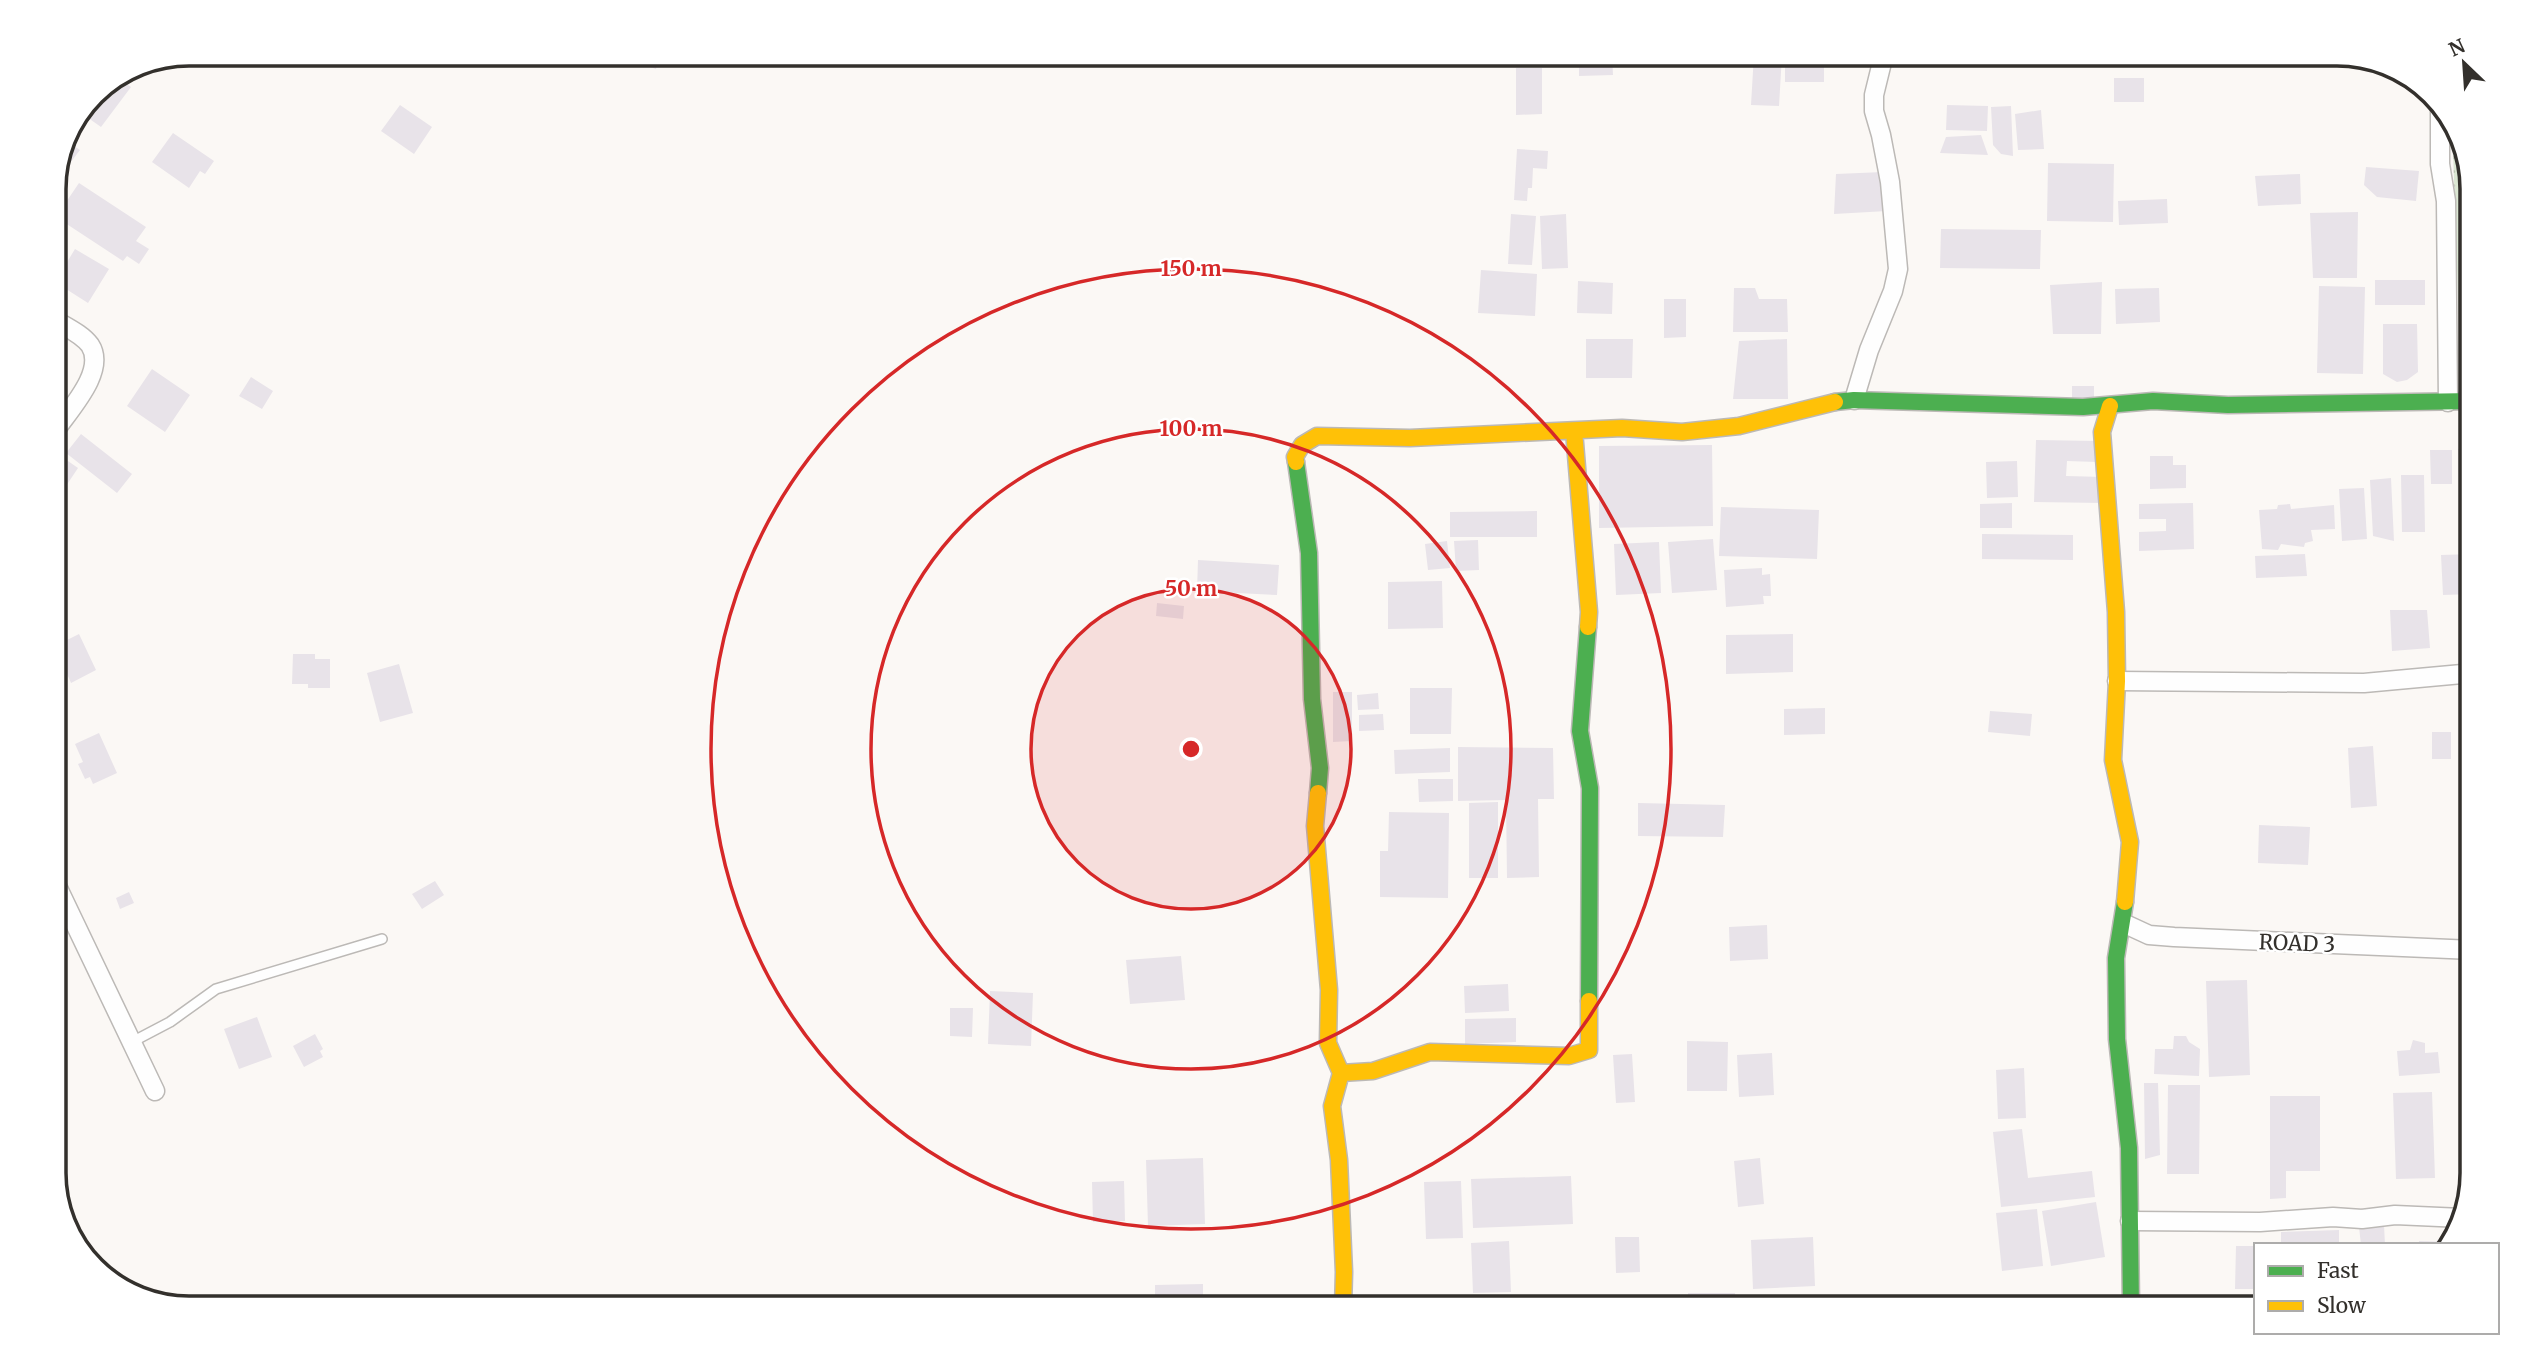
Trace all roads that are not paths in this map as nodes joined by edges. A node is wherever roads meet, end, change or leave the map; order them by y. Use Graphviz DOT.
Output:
graph roads {
  1 [pos="1881,66"];
  2 [pos="2440,121"];
  3 [pos="67,328"];
  4 [pos="1854,400"];
  5 [pos="2448,402"];
  6 [pos="2460,402"];
  7 [pos="2110,406"];
  8 [pos="2083,407"];
  9 [pos="67,413"];
  10 [pos="1574,431"];
  11 [pos="2102,432"];
  12 [pos="2460,674"];
  13 [pos="2117,681"];
  14 [pos="67,907"];
  15 [pos="2123,923"];
  16 [pos="382,939"];
  17 [pos="2460,949"];
  18 [pos="131,1043"];
  19 [pos="1341,1073"];
  20 [pos="155,1091"];
  21 [pos="2452,1218"];
  22 [pos="2130,1221"];
  23 [pos="1344,1296"];
  24 [pos="2131,1296"];
  1 -- 4 [label="street"];
  2 -- 5 [label="street"];
  3 -- 9 [label="street"];
  4 -- 8 [label="street"];
  4 -- 10 [label="street"];
  5 -- 6 [label="street"];
  5 -- 7 [label="street"];
  7 -- 8 [label="street"];
  7 -- 11 [label="street"];
  8 -- 11 [label="street"];
  10 -- 19 [label="street"];
  10 -- 19 [label="street"];
  11 -- 13 [label="street"];
  12 -- 13 [label="street"];
  13 -- 15 [label="street"];
  14 -- 18 [label="street"];
  15 -- 17 [label="street, ROAD 3"];
  15 -- 22 [label="street"];
  16 -- 18 [label="lane"];
  18 -- 20 [label="street"];
  19 -- 23 [label="street"];
  21 -- 22 [label="street"];
  22 -- 24 [label="street"];
}
